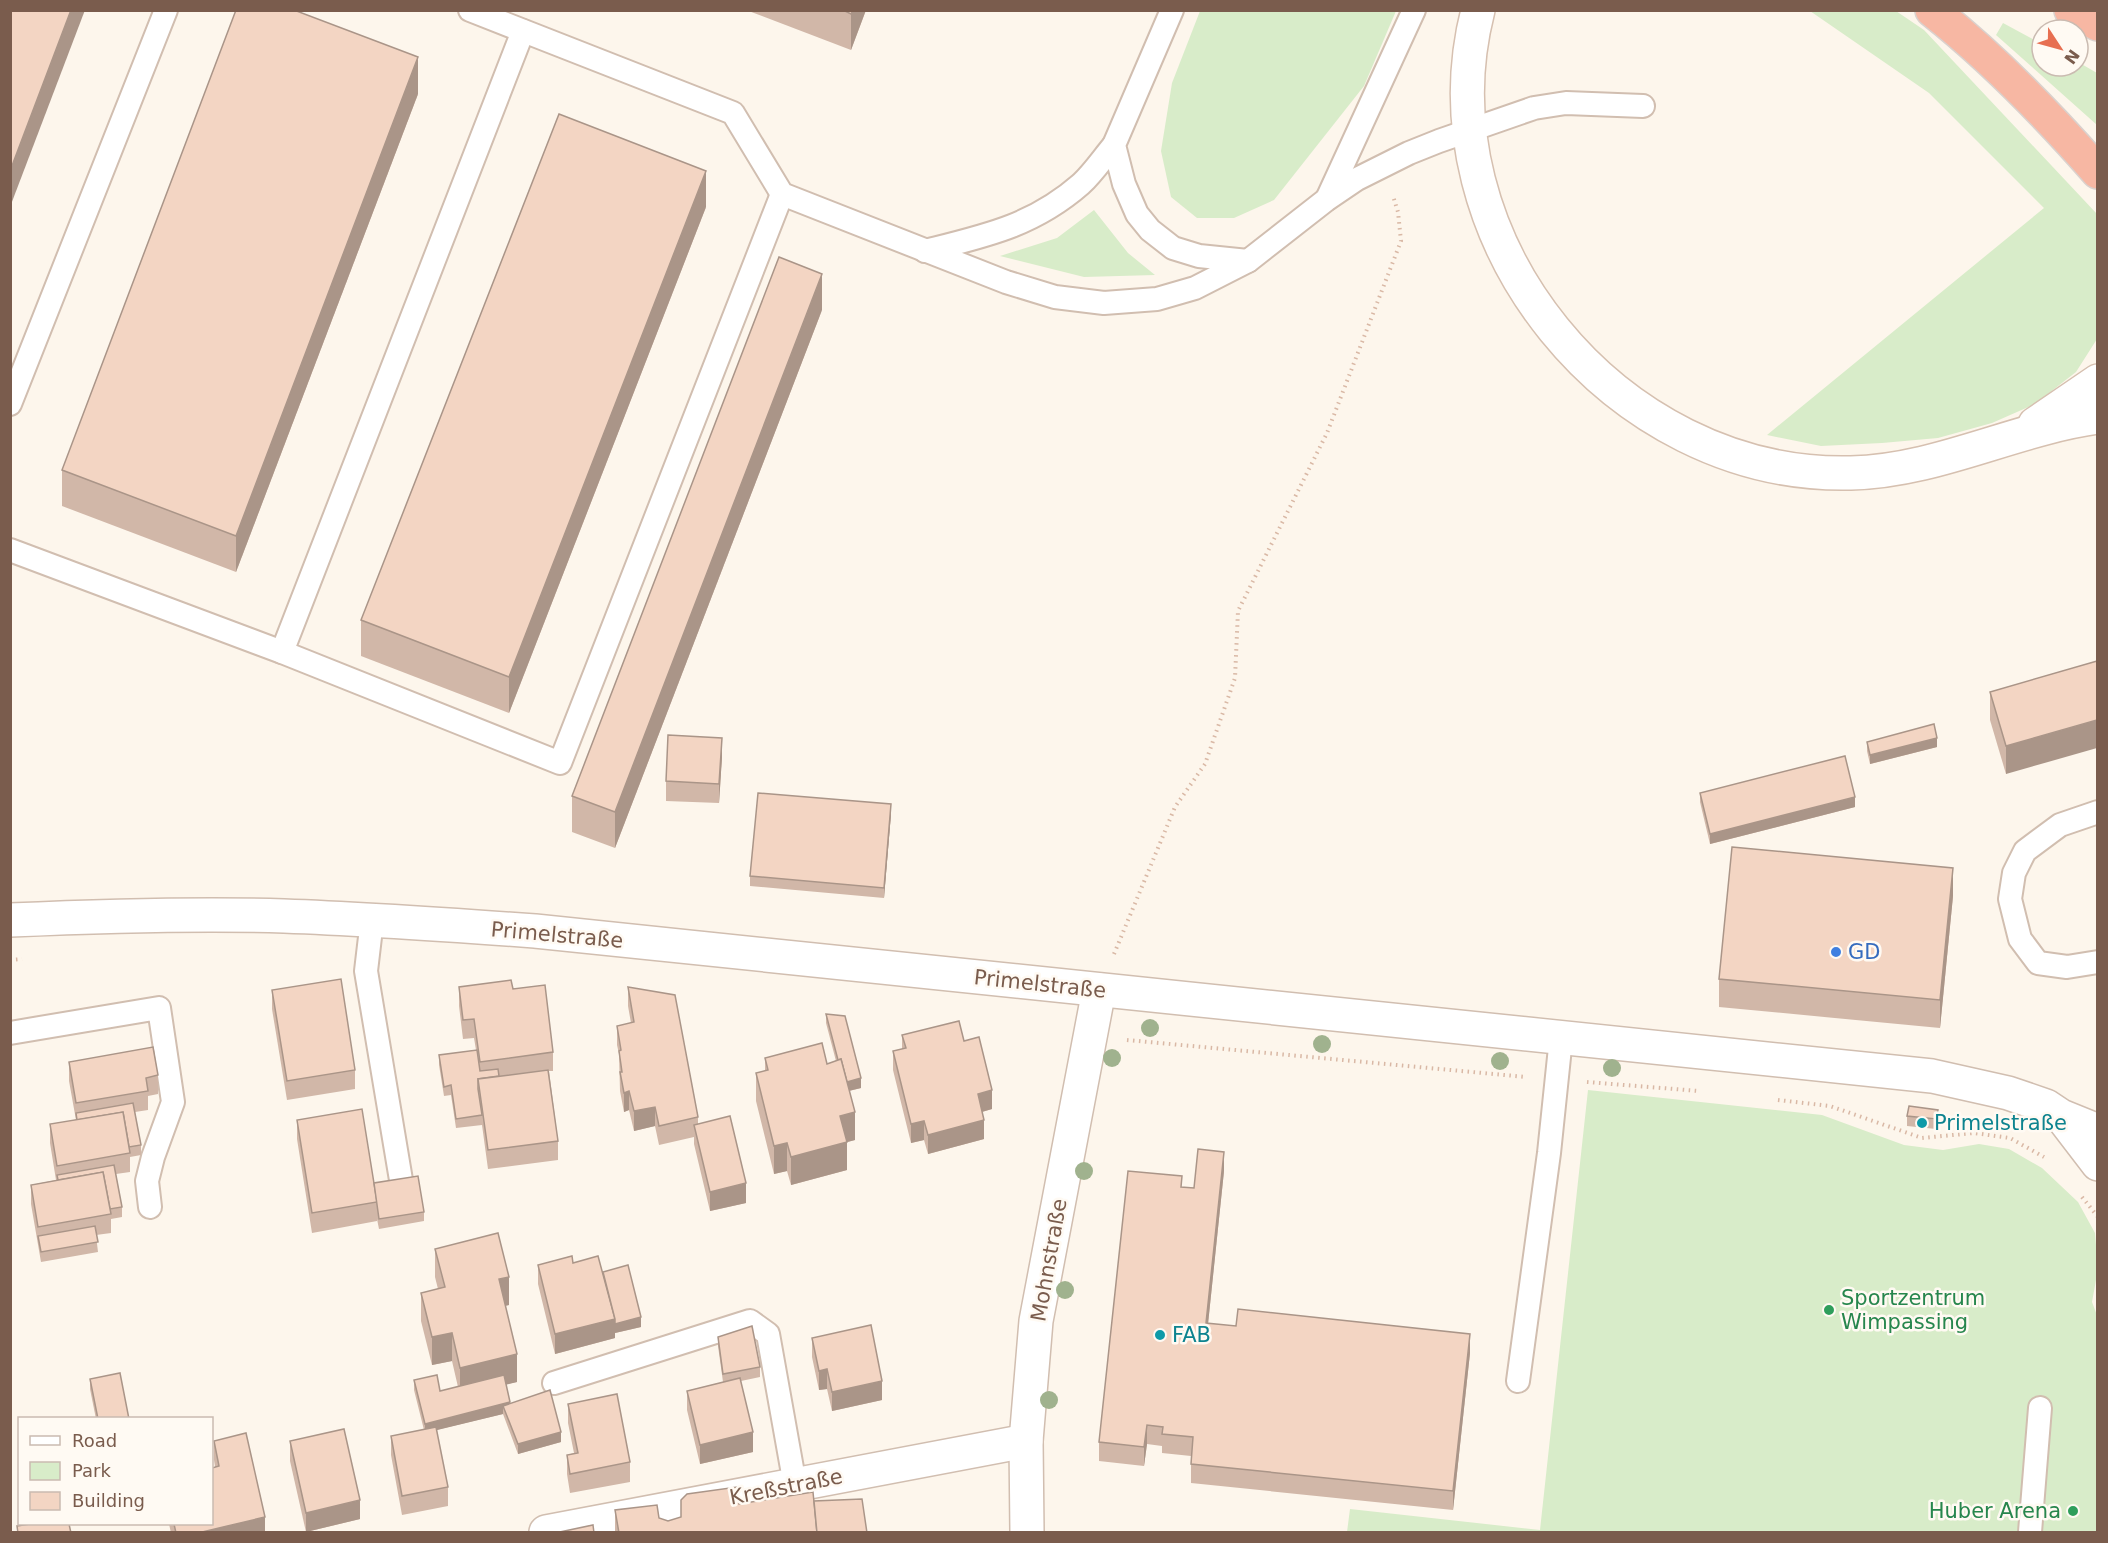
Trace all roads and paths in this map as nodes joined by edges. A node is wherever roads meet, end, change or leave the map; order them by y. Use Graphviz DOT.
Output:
graph roads {
  1 [pos="166,10"];
  2 [pos="470,10"];
  3 [pos="1172,10"];
  4 [pos="1414,10"];
  5 [pos="1478,10"];
  6 [pos="1932,10"];
  7 [pos="2071,10"];
  8 [pos="2097,24"];
  9 [pos="523,31"];
  10 [pos="1643,106"];
  11 [pos="1468,130"];
  12 [pos="1114,145"];
  13 [pos="1382,165"];
  14 [pos="2097,172"];
  15 [pos="782,194"];
  16 [pos="1326,200"];
  17 [pos="925,251"];
  18 [pos="1248,261"];
  19 [pos="2097,381"];
  20 [pos="10,404"];
  21 [pos="2097,417"];
  22 [pos="2021,433"];
  23 [pos="10,550"];
  24 [pos="282,652"];
  25 [pos="2097,812"];
  26 [pos="10,920"];
  27 [pos="372,920"];
  28 [pos="2097,962"];
  29 [pos="1099,990"];
  30 [pos="10,1033"];
  31 [pos="1561,1038"];
  32 [pos="2061,1116"];
  33 [pos="2097,1131"];
  34 [pos="2097,1164"];
  35 [pos="401,1180"];
  36 [pos="150,1207"];
  37 [pos="1518,1381"];
  38 [pos="554,1383"];
  39 [pos="2040,1408"];
  40 [pos="1026,1441"];
  41 [pos="795,1485"];
  42 [pos="546,1533"];
  43 [pos="1027,1533"];
  44 [pos="2030,1533"];
  1 -- 20 [label="lane"];
  2 -- 9 [label="lane"];
  3 -- 12 [label="lane"];
  4 -- 16 [label="lane"];
  5 -- 11 [label="street"];
  6 -- 14 [label="highway"];
  7 -- 8 [label="highway"];
  9 -- 15 [label="lane"];
  9 -- 24 [label="lane"];
  10 -- 11 [label="lane"];
  11 -- 13 [label="lane"];
  11 -- 22 [label="street"];
  12 -- 17 [label="lane"];
  12 -- 18 [label="lane"];
  13 -- 16 [label="lane"];
  13 -- 29 [label="path"];
  15 -- 17 [label="lane"];
  15 -- 24 [label="lane"];
  16 -- 18 [label="lane"];
  17 -- 18 [label="lane"];
  19 -- 22 [label="street"];
  21 -- 22 [label="street"];
  23 -- 24 [label="lane"];
  25 -- 28 [label="lane"];
  26 -- 27 [label="street, Primelstraße"];
  27 -- 29 [label="street, Primelstraße"];
  27 -- 35 [label="lane"];
  29 -- 31 [label="street, Primelstraße"];
  29 -- 40 [label="street, Mohnstraße"];
  30 -- 36 [label="lane"];
  31 -- 32 [label="street, Primelstraße"];
  31 -- 37 [label="lane"];
  32 -- 33 [label="street, Primelstraße"];
  32 -- 34 [label="street, Primelstraße"];
  38 -- 41 [label="lane"];
  39 -- 44 [label="lane"];
  40 -- 41 [label="street, Kreßstraße"];
  40 -- 43 [label="street, Mohnstraße"];
  41 -- 42 [label="street, Kreßstraße"];
}
